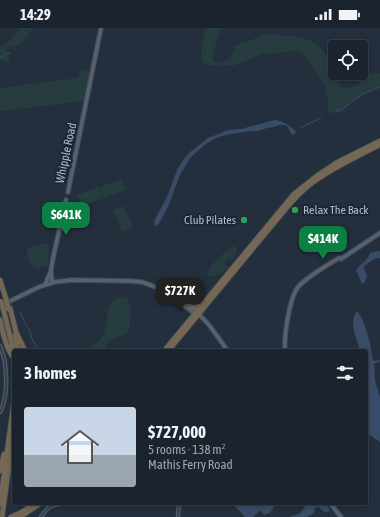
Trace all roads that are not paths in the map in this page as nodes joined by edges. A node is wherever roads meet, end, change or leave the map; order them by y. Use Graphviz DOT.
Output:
graph roads {
  1 [pos="101,28"];
  2 [pos="380,141"];
  3 [pos="380,145"];
  4 [pos="68,192"];
  5 [pos="66,200"];
  6 [pos="380,233"];
  7 [pos="51,270"];
  8 [pos="0,280"];
  9 [pos="52,283"];
  10 [pos="45,285"];
  11 [pos="172,296"];
  12 [pos="203,302"];
  13 [pos="4,305"];
  14 [pos="191,307"];
  15 [pos="196,313"];
  16 [pos="0,320"];
  17 [pos="0,346"];
  18 [pos="12,349"];
  19 [pos="18,349"];
  20 [pos="24,349"];
  21 [pos="166,349"];
  22 [pos="169,349"];
  23 [pos="227,349"];
  24 [pos="286,349"];
  25 [pos="0,351"];
  26 [pos="12,355"];
  27 [pos="0,409"];
  28 [pos="0,412"];
  29 [pos="12,415"];
  30 [pos="12,444"];
  31 [pos="0,471"];
  32 [pos="0,504"];
  33 [pos="33,505"];
  34 [pos="38,505"];
  35 [pos="52,505"];
  36 [pos="179,505"];
  37 [pos="331,505"];
  38 [pos="32,510"];
  39 [pos="2,515"];
  40 [pos="11,517"];
  41 [pos="20,517"];
  42 [pos="26,517"];
  43 [pos="41,517"];
  44 [pos="178,517"];
  45 [pos="340,517"];
  1 -- 4 [label="main road, Whipple Road"];
  2 -- 12 [label="highway"];
  3 -- 15 [label="highway"];
  4 -- 5 [label="street, Whipple Road"];
  5 -- 7 [label="main road, Whipple Road"];
  6 -- 24 [label="main road"];
  7 -- 9 [label="main road, Whipple Road"];
  7 -- 10 [label="main road"];
  8 -- 13 [label="highway"];
  9 -- 10 [label="main road"];
  9 -- 11 [label="main road"];
  10 -- 13 [label="main road"];
  11 -- 14 [label="main road"];
  11 -- 15 [label="main road"];
  12 -- 14 [label="highway"];
  12 -- 15 [label="highway"];
  13 -- 18 [label="highway"];
  13 -- 19 [label="highway"];
  13 -- 20 [label="highway"];
  14 -- 15 [label="main road"];
  15 -- 21 [label="highway"];
  15 -- 22 [label="highway"];
  15 -- 23 [label="main road"];
  16 -- 26 [label="highway"];
  17 -- 28 [label="street"];
  25 -- 27 [label="street"];
  29 -- 31 [label="highway"];
  29 -- 32 [label="highway"];
  30 -- 39 [label="highway"];
  33 -- 40 [label="highway"];
  34 -- 38 [label="highway"];
  35 -- 43 [label="street"];
  36 -- 44 [label="street"];
  37 -- 45 [label="main road"];
  38 -- 41 [label="highway"];
  38 -- 42 [label="highway"];
}
